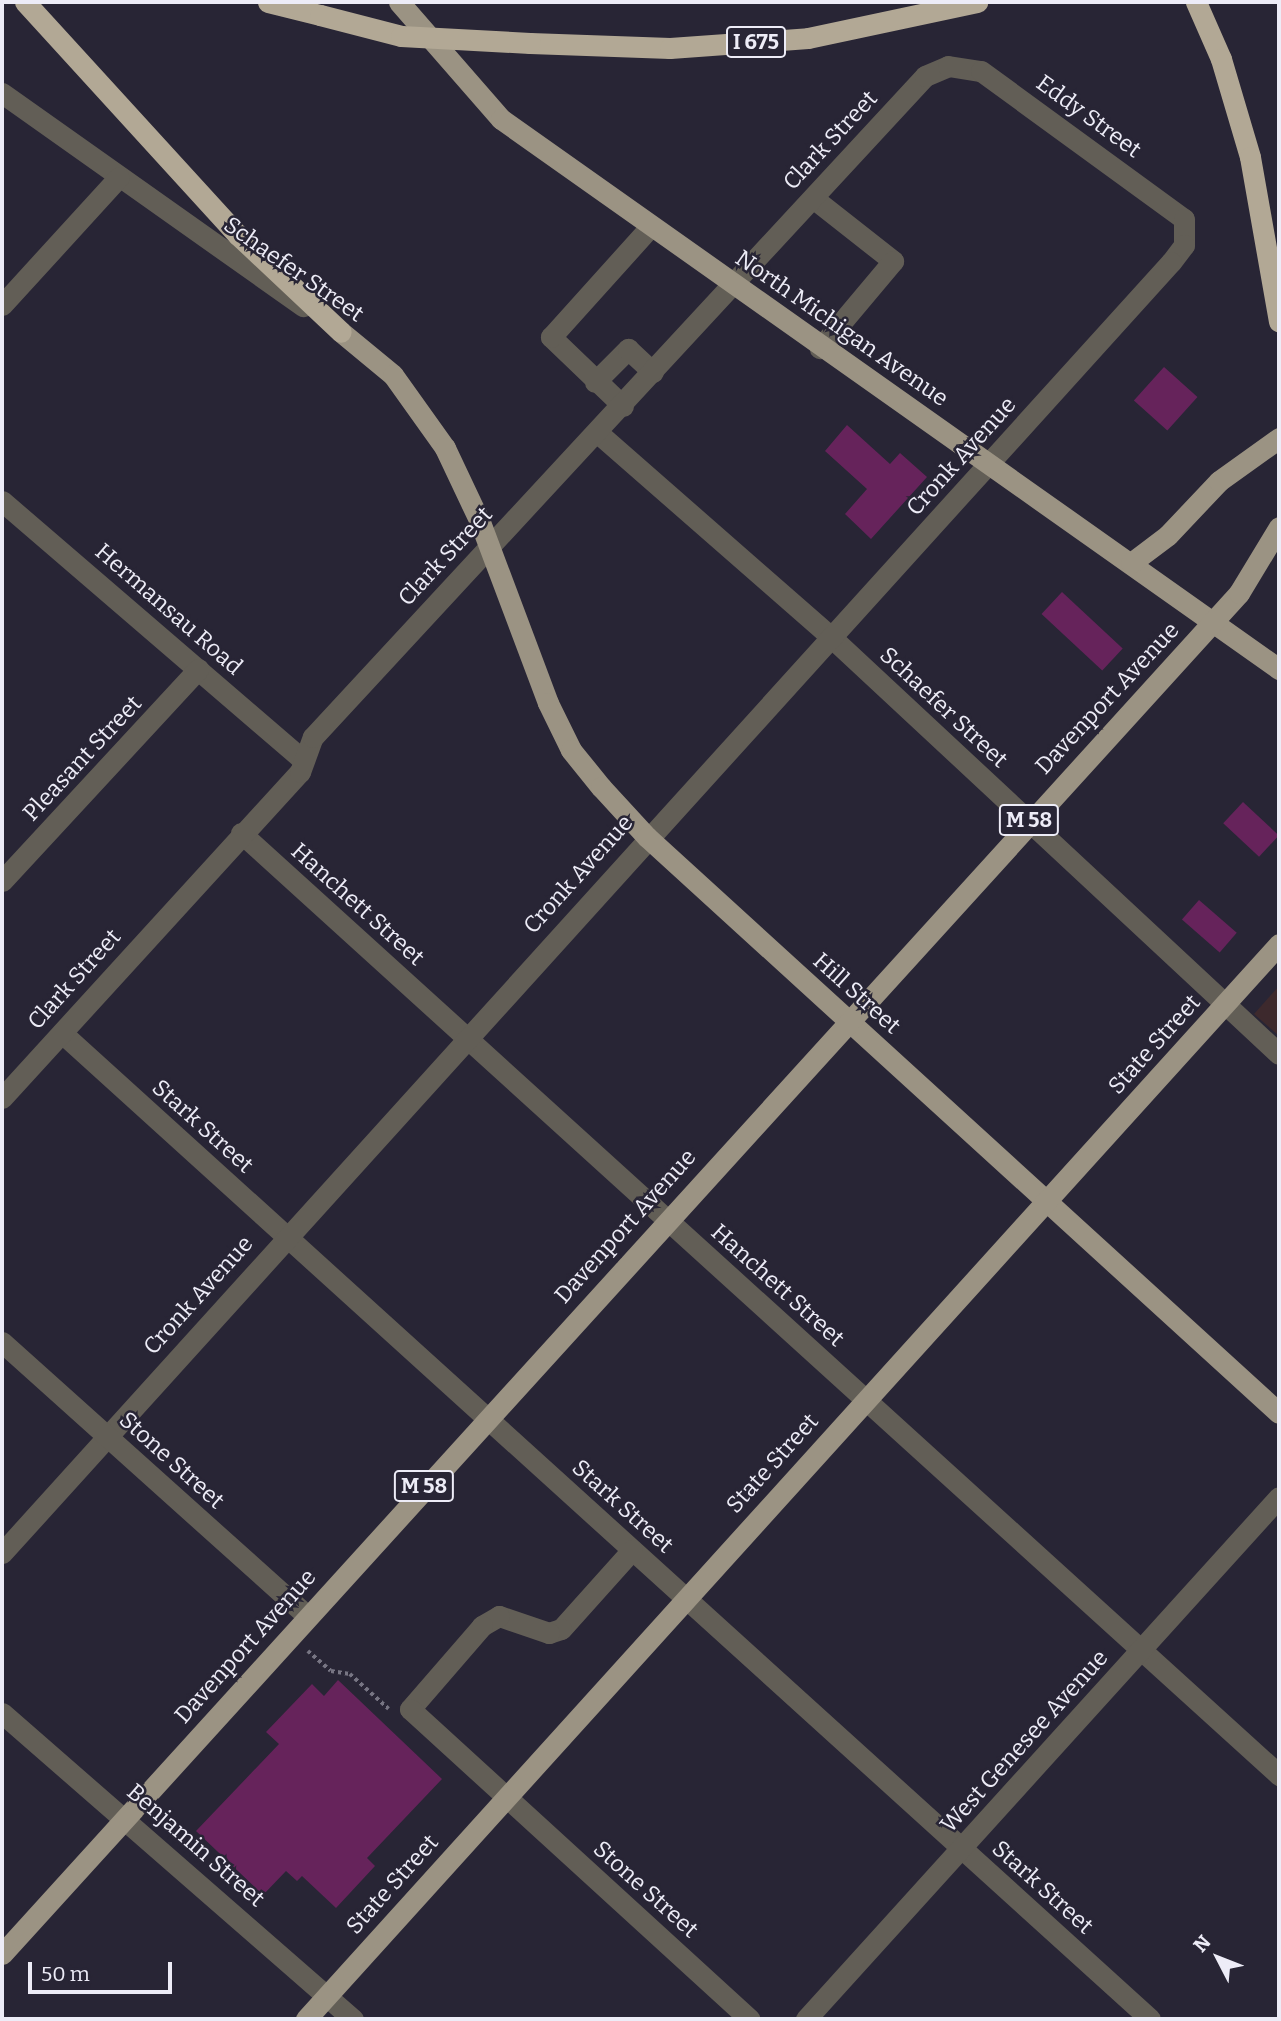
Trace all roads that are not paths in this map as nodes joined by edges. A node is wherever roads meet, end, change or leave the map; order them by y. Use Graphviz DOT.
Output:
graph roads {
  1 [pos="25,2"];
  2 [pos="268,2"];
  3 [pos="400,2"];
  4 [pos="977,2"];
  5 [pos="1196,2"];
  6 [pos="948,66"];
  7 [pos="2,93"];
  8 [pos="119,177"];
  9 [pos="813,198"];
  10 [pos="651,226"];
  11 [pos="1186,229"];
  12 [pos="733,284"];
  13 [pos="2,305"];
  14 [pos="1279,321"];
  15 [pos="341,332"];
  16 [pos="820,348"];
  17 [pos="653,372"];
  18 [pos="595,382"];
  19 [pos="623,405"];
  20 [pos="598,433"];
  21 [pos="1279,438"];
  22 [pos="990,464"];
  23 [pos="2,501"];
  24 [pos="1279,527"];
  25 [pos="488,547"];
  26 [pos="1131,563"];
  27 [pos="1213,622"];
  28 [pos="831,637"];
  29 [pos="198,669"];
  30 [pos="1279,669"];
  31 [pos="301,758"];
  32 [pos="1028,821"];
  33 [pos="241,833"];
  34 [pos="647,837"];
  35 [pos="2,881"];
  36 [pos="1279,944"];
  37 [pos="1225,1005"];
  38 [pos="847,1019"];
  39 [pos="62,1032"];
  40 [pos="467,1037"];
  41 [pos="1279,1054"];
  42 [pos="2,1098"];
  43 [pos="1046,1202"];
  44 [pos="667,1220"];
  45 [pos="286,1237"];
  46 [pos="2,1342"];
  47 [pos="866,1400"];
  48 [pos="1279,1413"];
  49 [pos="485,1418"];
  50 [pos="107,1436"];
  51 [pos="1279,1497"];
  52 [pos="632,1550"];
  53 [pos="2,1553"];
  54 [pos="685,1598"];
  55 [pos="307,1616"];
  56 [pos="1142,1650"];
  57 [pos="2,1713"];
  58 [pos="1279,1775"];
  59 [pos="506,1797"];
  60 [pos="125,1818"];
  61 [pos="961,1849"];
  62 [pos="2,1954"];
  63 [pos="327,1996"];
  64 [pos="306,2019"];
  65 [pos="353,2019"];
  66 [pos="750,2019"];
  67 [pos="806,2019"];
  68 [pos="1150,2019"];
  1 -- 15 [label="highway"];
  2 -- 4 [label="highway, I 675, bridge"];
  3 -- 10 [label="main road, North Michigan Avenue"];
  5 -- 14 [label="highway"];
  6 -- 9 [label="street, Clark Street"];
  6 -- 11 [label="street, Eddy Street"];
  7 -- 8 [label="street, Schaefer Street"];
  8 -- 13 [label="street"];
  8 -- 15 [label="street, Schaefer Street"];
  9 -- 12 [label="street, Clark Street"];
  9 -- 16 [label="street"];
  10 -- 12 [label="main road, North Michigan Avenue"];
  10 -- 18 [label="street"];
  11 -- 22 [label="street, Cronk Avenue"];
  12 -- 16 [label="main road, North Michigan Avenue"];
  12 -- 17 [label="street, Clark Street"];
  15 -- 25 [label="main road, Schaefer Street"];
  16 -- 22 [label="main road, North Michigan Avenue"];
  17 -- 18 [label="street"];
  17 -- 19 [label="street, Clark Street"];
  18 -- 19 [label="street"];
  19 -- 20 [label="street, Clark Street"];
  20 -- 25 [label="street, Clark Street"];
  20 -- 28 [label="street, Schaefer Street"];
  21 -- 26 [label="main road"];
  22 -- 26 [label="main road, North Michigan Avenue"];
  22 -- 28 [label="street, Cronk Avenue"];
  23 -- 29 [label="street, Hermansau Road"];
  24 -- 27 [label="main road, Davenport Avenue / M 58"];
  25 -- 31 [label="street, Clark Street"];
  25 -- 34 [label="main road, Hill Street"];
  26 -- 27 [label="main road, North Michigan Avenue"];
  27 -- 30 [label="main road, North Michigan Avenue"];
  27 -- 32 [label="main road, Davenport Avenue / M 58"];
  28 -- 32 [label="street, Schaefer Street"];
  28 -- 34 [label="street, Cronk Avenue"];
  29 -- 31 [label="street, Hermansau Road"];
  29 -- 35 [label="street, Pleasant Street"];
  31 -- 33 [label="street, Clark Street"];
  32 -- 37 [label="street, Schaefer Street"];
  32 -- 38 [label="main road, Davenport Avenue / M 58"];
  33 -- 39 [label="street, Clark Street"];
  33 -- 40 [label="street, Hanchett Street"];
  34 -- 38 [label="main road, Hill Street"];
  34 -- 40 [label="street, Cronk Avenue"];
  36 -- 37 [label="main road, State Street"];
  37 -- 41 [label="street, Schaefer Street"];
  37 -- 43 [label="main road, State Street"];
  38 -- 43 [label="main road, Hill Street"];
  38 -- 44 [label="main road, Davenport Avenue / M 58"];
  39 -- 42 [label="street, Clark Street"];
  39 -- 45 [label="street, Stark Street"];
  40 -- 44 [label="street, Hanchett Street"];
  40 -- 45 [label="street, Cronk Avenue"];
  43 -- 47 [label="main road, State Street"];
  43 -- 48 [label="main road, Hill Street"];
  44 -- 47 [label="street, Hanchett Street"];
  44 -- 49 [label="main road, Davenport Avenue / M 58"];
  45 -- 49 [label="street, Stark Street"];
  45 -- 50 [label="street, Cronk Avenue"];
  46 -- 50 [label="street, Stone Street"];
  47 -- 54 [label="main road, State Street"];
  47 -- 56 [label="street, Hanchett Street"];
  49 -- 52 [label="street, Stark Street"];
  49 -- 55 [label="main road, Davenport Avenue / M 58"];
  50 -- 53 [label="street, Cronk Avenue"];
  50 -- 55 [label="street, Stone Street"];
  51 -- 56 [label="street, West Genesee Avenue"];
  52 -- 54 [label="street, Stark Street"];
  52 -- 59 [label="street, Stone Street"];
  54 -- 59 [label="main road, State Street"];
  54 -- 61 [label="street, Stark Street"];
  55 -- 60 [label="main road, Davenport Avenue / M 58"];
  56 -- 58 [label="street, Hanchett Street"];
  56 -- 61 [label="street, West Genesee Avenue"];
  57 -- 60 [label="street, Benjamin Street"];
  59 -- 63 [label="main road, State Street"];
  59 -- 66 [label="street, Stone Street"];
  60 -- 62 [label="main road, Davenport Avenue / M 58"];
  60 -- 63 [label="street, Benjamin Street"];
  61 -- 67 [label="street, West Genesee Avenue"];
  61 -- 68 [label="street, Stark Street"];
  63 -- 64 [label="main road, State Street"];
  63 -- 65 [label="street, Benjamin Street"];
}
